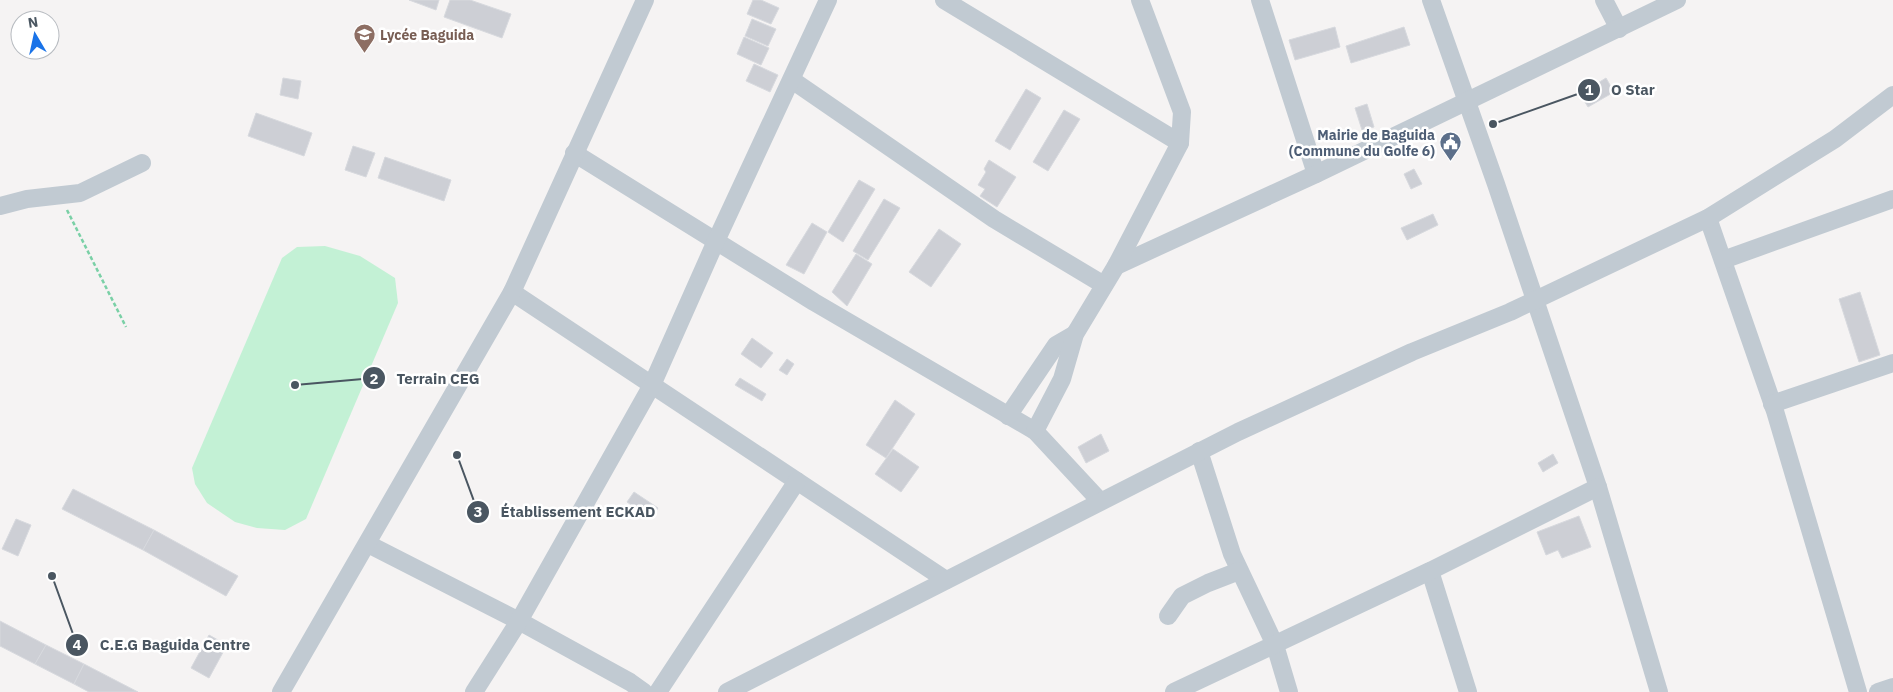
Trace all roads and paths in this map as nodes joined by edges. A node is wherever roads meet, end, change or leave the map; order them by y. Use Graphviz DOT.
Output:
graph roads {
  1 [pos="645,0"];
  2 [pos="828,0"];
  3 [pos="944,0"];
  4 [pos="1140,0"];
  5 [pos="1260,0"];
  6 [pos="1432,0"];
  7 [pos="1604,0"];
  8 [pos="1677,0"];
  9 [pos="1619,29"];
  10 [pos="792,80"];
  11 [pos="1893,95"];
  12 [pos="1468,102"];
  13 [pos="1180,143"];
  14 [pos="574,153"];
  15 [pos="142,163"];
  16 [pos="1316,174"];
  17 [pos="58,196"];
  18 [pos="1893,200"];
  19 [pos="0,206"];
  20 [pos="1708,218"];
  21 [pos="716,242"];
  22 [pos="1723,260"];
  23 [pos="1116,266"];
  24 [pos="1104,285"];
  25 [pos="512,292"];
  26 [pos="1535,300"];
  27 [pos="126,327"];
  28 [pos="1075,334"];
  29 [pos="1893,363"];
  30 [pos="652,385"];
  31 [pos="1772,404"];
  32 [pos="1008,416"];
  33 [pos="1035,431"];
  34 [pos="1198,451"];
  35 [pos="797,481"];
  36 [pos="1598,487"];
  37 [pos="1100,501"];
  38 [pos="368,544"];
  39 [pos="1239,571"];
  40 [pos="1430,571"];
  41 [pos="946,580"];
  42 [pos="1168,616"];
  43 [pos="519,621"];
  44 [pos="1274,645"];
  45 [pos="1893,687"];
  46 [pos="281,692"];
  47 [pos="474,692"];
  48 [pos="644,692"];
  49 [pos="658,692"];
  50 [pos="727,692"];
  51 [pos="1174,692"];
  52 [pos="1289,692"];
  53 [pos="1468,692"];
  54 [pos="1659,692"];
  55 [pos="1858,692"];
  56 [pos="1878,692"];
  1 -- 14 [label="street"];
  2 -- 10 [label="street"];
  3 -- 13 [label="street"];
  4 -- 13 [label="street"];
  5 -- 16 [label="street"];
  6 -- 12 [label="street"];
  7 -- 9 [label="street"];
  8 -- 9 [label="street"];
  9 -- 12 [label="street"];
  10 -- 21 [label="street"];
  10 -- 24 [label="street"];
  11 -- 20 [label="street"];
  12 -- 16 [label="street"];
  12 -- 26 [label="street"];
  13 -- 23 [label="street"];
  14 -- 21 [label="street"];
  14 -- 25 [label="street"];
  15 -- 17 [label="street"];
  16 -- 23 [label="street"];
  17 -- 19 [label="street"];
  17 -- 27 [label="path"];
  18 -- 22 [label="street"];
  20 -- 22 [label="street"];
  20 -- 26 [label="street"];
  21 -- 30 [label="street"];
  21 -- 32 [label="street"];
  22 -- 31 [label="street"];
  23 -- 24 [label="street"];
  24 -- 28 [label="street"];
  25 -- 30 [label="street"];
  25 -- 38 [label="street"];
  26 -- 34 [label="street"];
  26 -- 36 [label="street"];
  28 -- 32 [label="street"];
  28 -- 33 [label="street"];
  29 -- 31 [label="street"];
  30 -- 35 [label="street"];
  30 -- 43 [label="street"];
  31 -- 55 [label="street"];
  32 -- 33 [label="street"];
  33 -- 37 [label="street"];
  34 -- 37 [label="street"];
  34 -- 39 [label="street"];
  35 -- 41 [label="street"];
  35 -- 49 [label="street"];
  36 -- 40 [label="street"];
  36 -- 54 [label="street"];
  37 -- 41 [label="street"];
  38 -- 43 [label="street"];
  38 -- 46 [label="street"];
  39 -- 42 [label="street"];
  39 -- 44 [label="street"];
  40 -- 44 [label="street"];
  40 -- 53 [label="street"];
  41 -- 50 [label="street"];
  43 -- 47 [label="street"];
  43 -- 48 [label="street"];
  44 -- 51 [label="street"];
  44 -- 52 [label="street"];
  45 -- 56 [label="street"];
}
